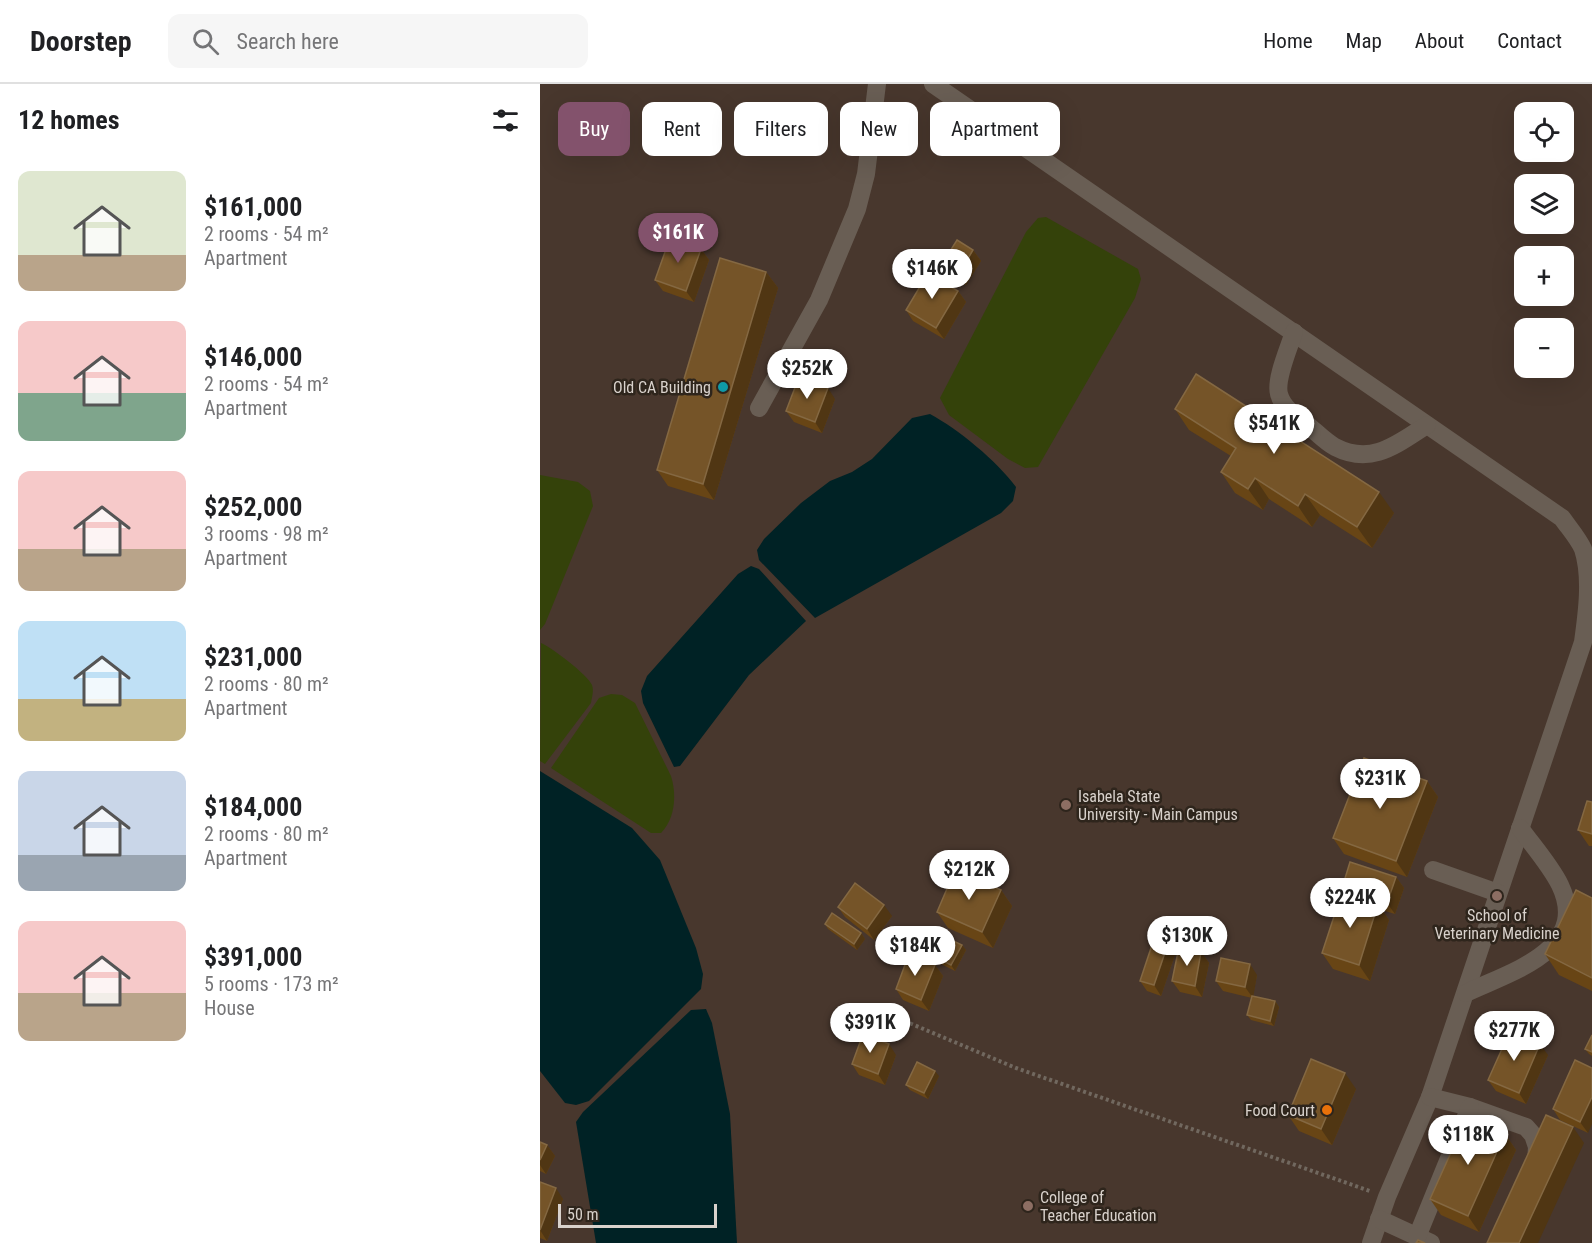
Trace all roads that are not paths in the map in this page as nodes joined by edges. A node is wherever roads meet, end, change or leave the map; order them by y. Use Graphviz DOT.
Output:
graph roads {
  1 [pos="877,84"];
  2 [pos="933,84"];
  3 [pos="1294,332"];
  4 [pos="759,408"];
  5 [pos="1427,424"];
  6 [pos="1591,597"];
  7 [pos="1520,828"];
  8 [pos="1433,870"];
  9 [pos="1498,893"];
  10 [pos="1466,993"];
  11 [pos="1430,1097"];
  12 [pos="1470,1107"];
  13 [pos="1527,1180"];
  14 [pos="1379,1219"];
  15 [pos="1424,1240"];
  16 [pos="1371,1243"];
  1 -- 4 [label="street"];
  2 -- 3 [label="street"];
  3 -- 5 [label="street"];
  3 -- 5 [label="street"];
  5 -- 6 [label="street"];
  6 -- 7 [label="street"];
  7 -- 9 [label="street"];
  7 -- 10 [label="street"];
  8 -- 9 [label="street"];
  9 -- 10 [label="street"];
  10 -- 11 [label="street"];
  11 -- 12 [label="street"];
  11 -- 14 [label="street"];
  12 -- 13 [label="street"];
  12 -- 15 [label="street"];
  14 -- 15 [label="street"];
  14 -- 16 [label="street"];
}
